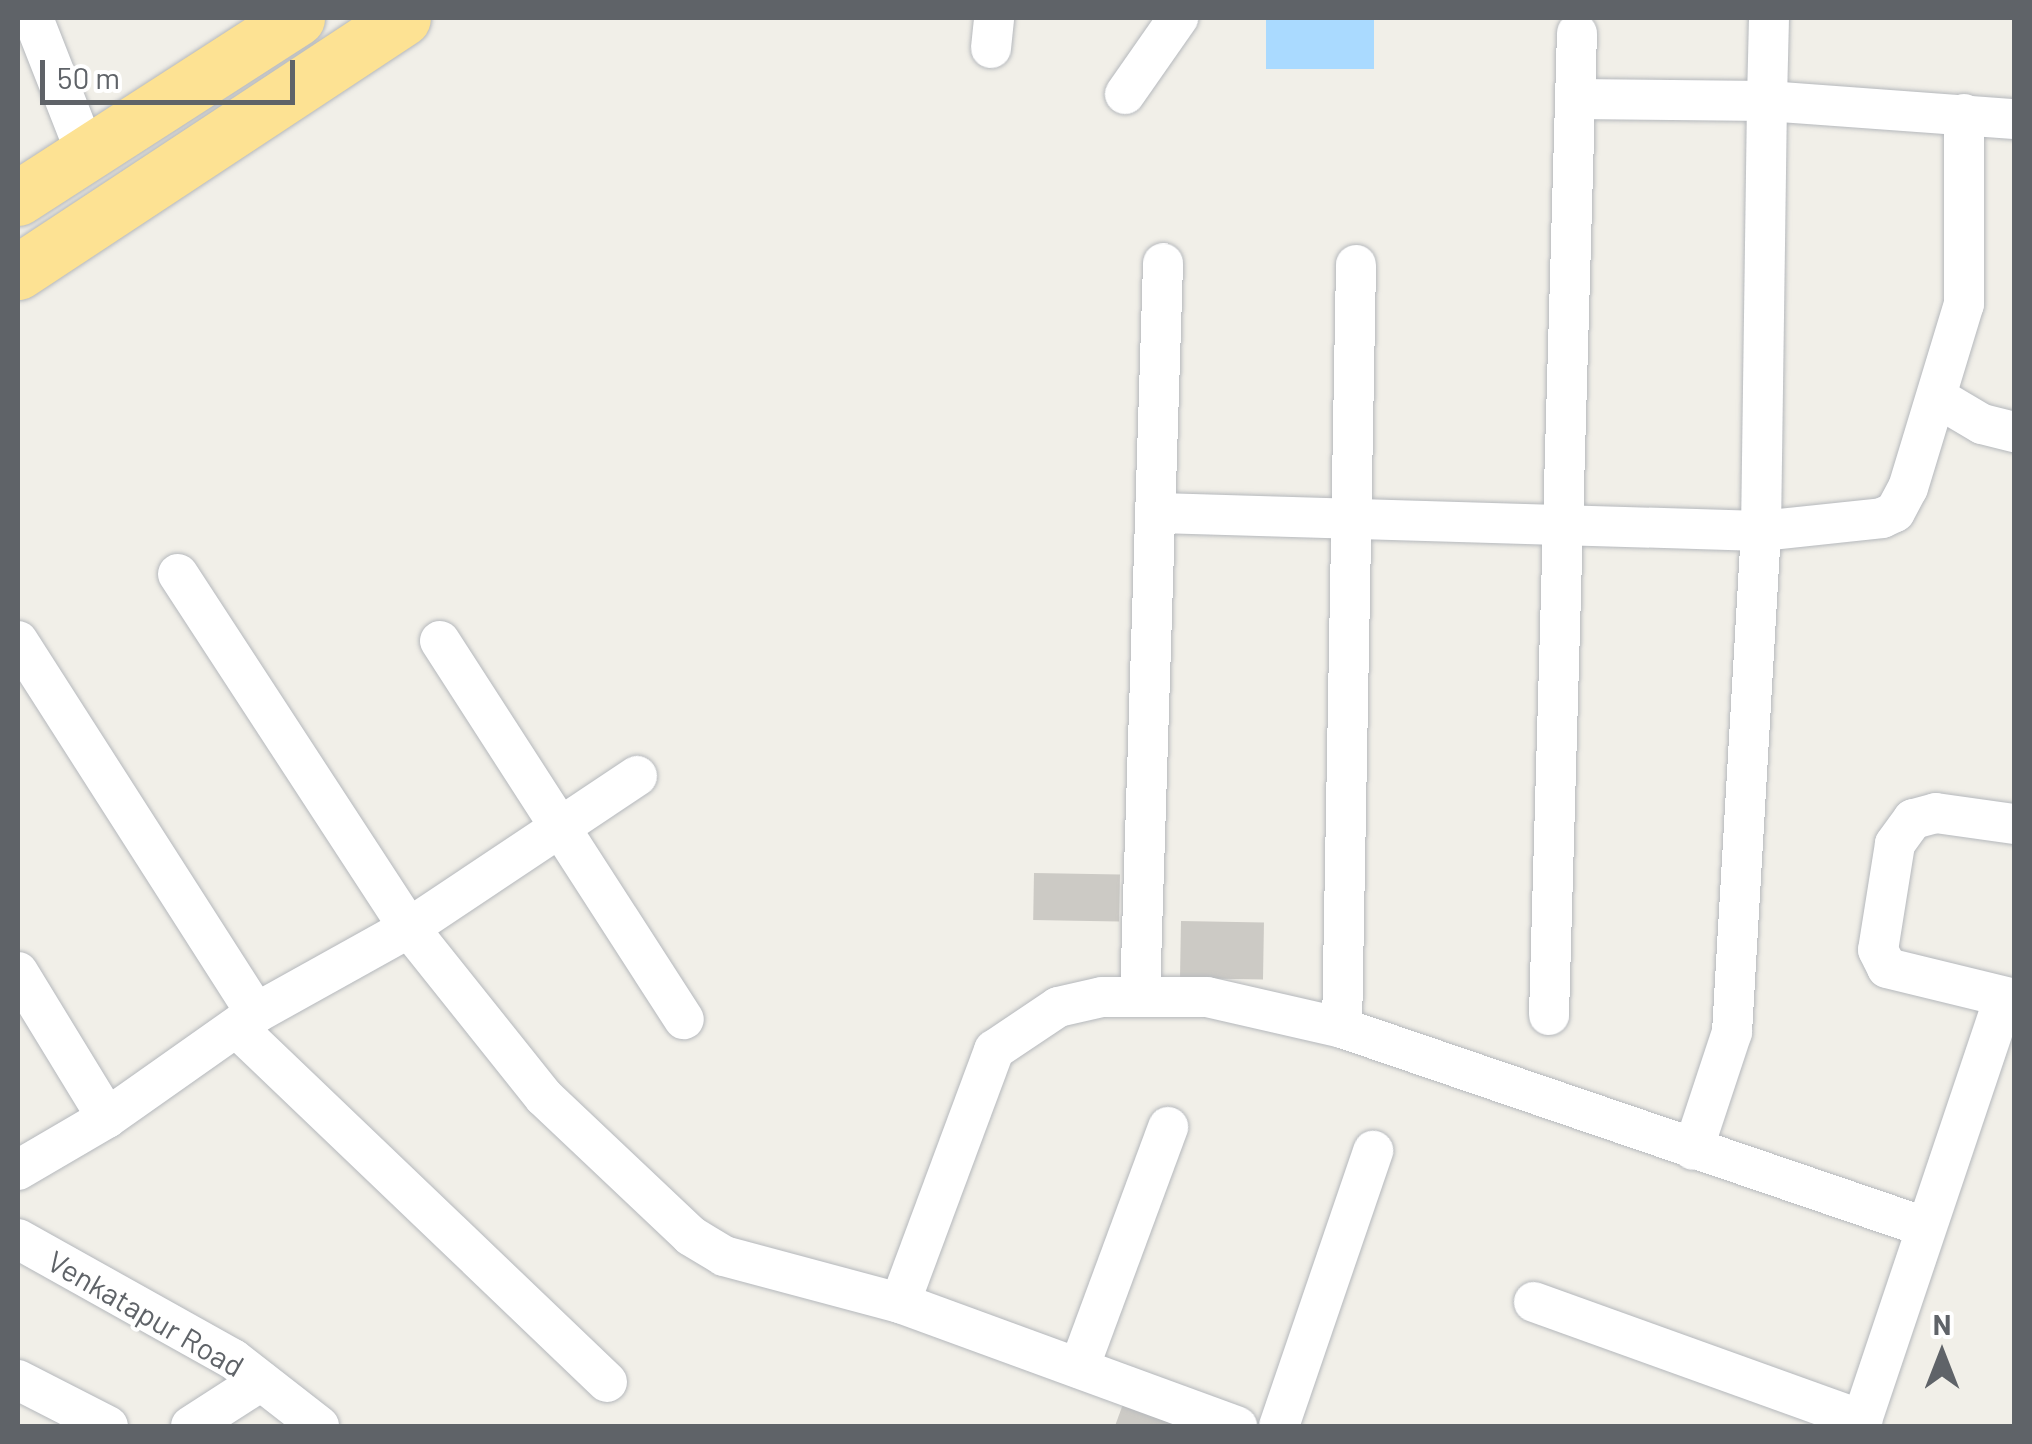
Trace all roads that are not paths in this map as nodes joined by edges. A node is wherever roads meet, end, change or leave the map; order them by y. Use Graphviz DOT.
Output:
graph roads {
  1 [pos="33,18"];
  2 [pos="296,18"];
  3 [pos="402,18"];
  4 [pos="1178,18"];
  5 [pos="1770,18"];
  6 [pos="1577,33"];
  7 [pos="1125,94"];
  8 [pos="1576,99"];
  9 [pos="1767,101"];
  10 [pos="1964,114"];
  11 [pos="2014,119"];
  12 [pos="53,174"];
  13 [pos="95,220"];
  14 [pos="1163,263"];
  15 [pos="1356,265"];
  16 [pos="18,272"];
  17 [pos="1938,398"];
  18 [pos="2014,432"];
  19 [pos="1159,513"];
  20 [pos="1350,518"];
  21 [pos="1562,522"];
  22 [pos="1760,531"];
  23 [pos="178,574"];
  24 [pos="18,641"];
  25 [pos="440,641"];
  26 [pos="638,776"];
  27 [pos="2014,824"];
  28 [pos="558,830"];
  29 [pos="409,928"];
  30 [pos="18,972"];
  31 [pos="1140,996"];
  32 [pos="2009,998"];
  33 [pos="1549,1015"];
  34 [pos="684,1019"];
  35 [pos="246,1020"];
  36 [pos="1342,1028"];
  37 [pos="106,1118"];
  38 [pos="1168,1127"];
  39 [pos="1692,1150"];
  40 [pos="1373,1151"];
  41 [pos="18,1170"];
  42 [pos="1925,1227"];
  43 [pos="18,1239"];
  44 [pos="1534,1302"];
  45 [pos="900,1303"];
  46 [pos="1079,1368"];
  47 [pos="18,1380"];
  48 [pos="261,1381"];
  49 [pos="607,1382"];
  50 [pos="1861,1423"];
  51 [pos="108,1426"];
  52 [pos="191,1426"];
  53 [pos="319,1426"];
  54 [pos="1238,1426"];
  55 [pos="1280,1426"];
  1 -- 12 [label="street"];
  2 -- 12 [label="highway"];
  3 -- 13 [label="highway"];
  4 -- 7 [label="street"];
  5 -- 9 [label="street"];
  6 -- 8 [label="street"];
  8 -- 9 [label="street"];
  8 -- 21 [label="street"];
  9 -- 10 [label="street"];
  9 -- 22 [label="street"];
  10 -- 11 [label="street"];
  10 -- 17 [label="street"];
  12 -- 13 [label="highway"];
  13 -- 16 [label="highway"];
  14 -- 19 [label="street"];
  15 -- 20 [label="street"];
  17 -- 18 [label="street"];
  17 -- 22 [label="street"];
  19 -- 20 [label="street"];
  19 -- 31 [label="street"];
  20 -- 21 [label="street"];
  20 -- 36 [label="street"];
  21 -- 22 [label="street"];
  21 -- 33 [label="street"];
  22 -- 39 [label="street"];
  23 -- 29 [label="street"];
  24 -- 35 [label="street"];
  25 -- 28 [label="street"];
  26 -- 28 [label="street"];
  27 -- 32 [label="street"];
  28 -- 29 [label="street"];
  28 -- 34 [label="street"];
  29 -- 35 [label="street"];
  29 -- 45 [label="street"];
  30 -- 37 [label="street"];
  31 -- 36 [label="street"];
  31 -- 45 [label="street"];
  32 -- 42 [label="street"];
  35 -- 37 [label="street"];
  35 -- 49 [label="street"];
  36 -- 39 [label="street"];
  37 -- 41 [label="street"];
  38 -- 46 [label="street"];
  39 -- 42 [label="street"];
  40 -- 55 [label="street"];
  42 -- 50 [label="street"];
  43 -- 48 [label="street, Venkatapur Road"];
  44 -- 50 [label="street"];
  45 -- 46 [label="street"];
  46 -- 54 [label="street"];
  47 -- 51 [label="street"];
  48 -- 52 [label="street"];
  48 -- 53 [label="street, Venkatapur Road"];
}
